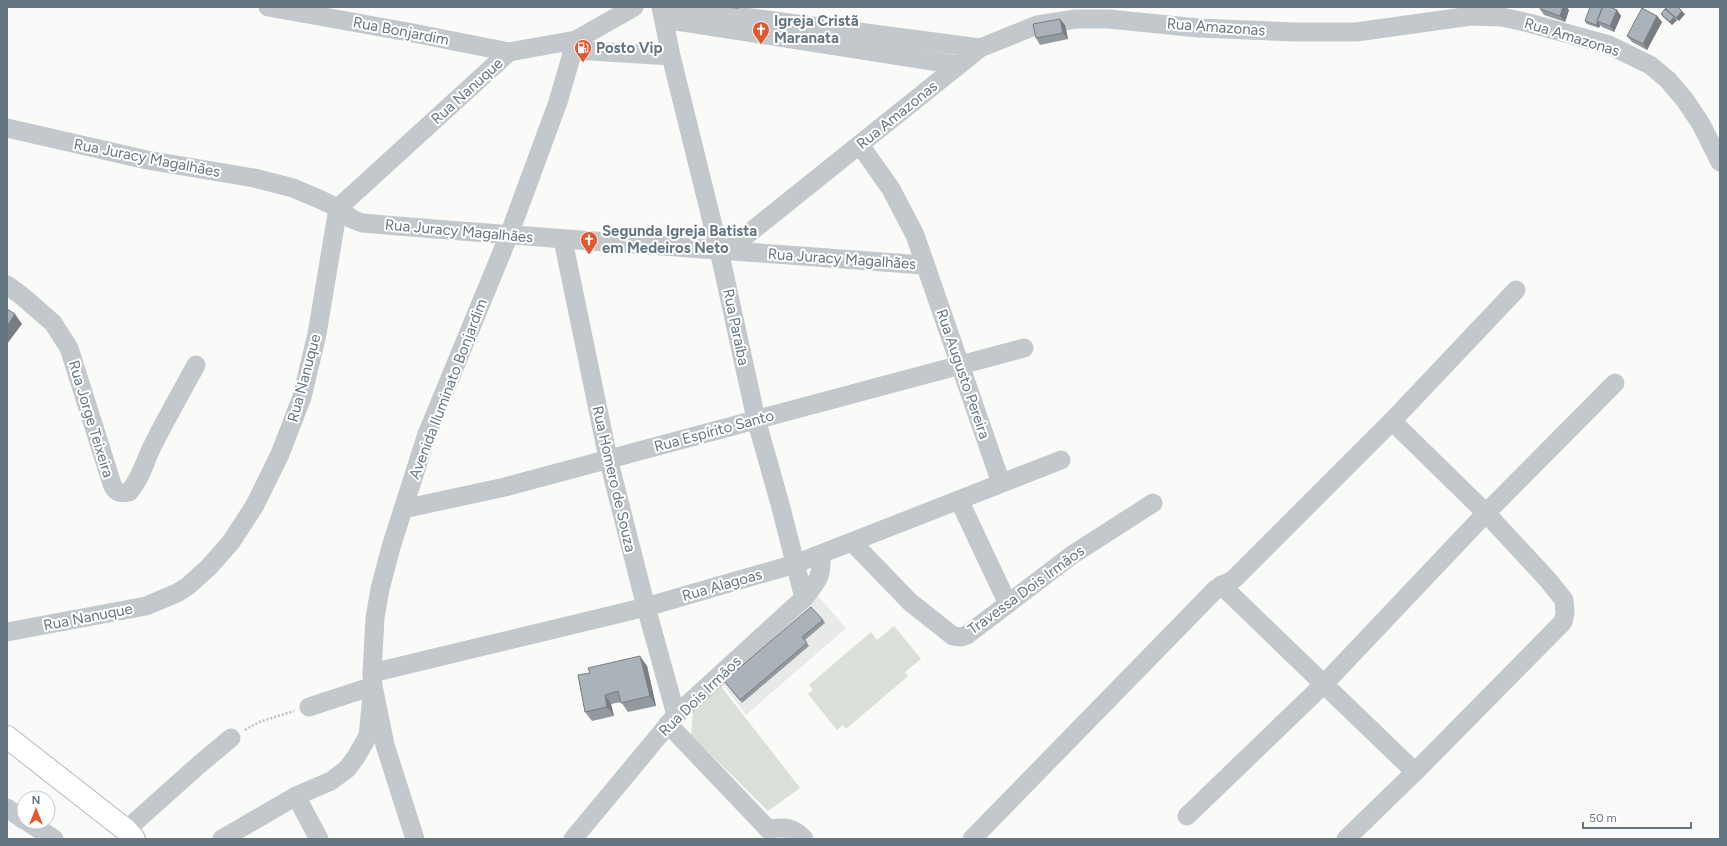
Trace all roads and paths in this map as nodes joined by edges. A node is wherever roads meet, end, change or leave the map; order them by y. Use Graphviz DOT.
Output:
graph roads {
  1 [pos="268,7"];
  2 [pos="634,7"];
  3 [pos="664,11"];
  4 [pos="575,45"];
  5 [pos="980,48"];
  6 [pos="509,52"];
  7 [pos="671,56"];
  8 [pos="958,65"];
  9 [pos="7,128"];
  10 [pos="860,145"];
  11 [pos="1720,162"];
  12 [pos="338,208"];
  13 [pos="509,235"];
  14 [pos="563,240"];
  15 [pos="723,250"];
  16 [pos="925,265"];
  17 [pos="7,285"];
  18 [pos="1516,290"];
  19 [pos="1024,348"];
  20 [pos="196,365"];
  21 [pos="960,366"];
  22 [pos="1615,383"];
  23 [pos="756,419"];
  24 [pos="1392,421"];
  25 [pos="608,458"];
  26 [pos="1061,460"];
  27 [pos="1001,483"];
  28 [pos="959,500"];
  29 [pos="1153,503"];
  30 [pos="402,509"];
  31 [pos="1486,513"];
  32 [pos="852,542"];
  33 [pos="821,554"];
  34 [pos="795,564"];
  35 [pos="1228,586"];
  36 [pos="804,598"];
  37 [pos="1008,604"];
  38 [pos="646,607"];
  39 [pos="7,632"];
  40 [pos="372,680"];
  41 [pos="1324,684"];
  42 [pos="309,707"];
  43 [pos="672,720"];
  44 [pos="7,737"];
  45 [pos="231,738"];
  46 [pos="1415,772"];
  47 [pos="296,796"];
  48 [pos="7,808"];
  49 [pos="16,815"];
  50 [pos="1187,816"];
  51 [pos="36,830"];
  52 [pos="990,832"];
  53 [pos="763,834"];
  54 [pos="130,835"];
  55 [pos="54,839"];
  56 [pos="222,839"];
  57 [pos="319,839"];
  58 [pos="414,839"];
  59 [pos="573,839"];
  60 [pos="804,839"];
  61 [pos="972,839"];
  62 [pos="1346,839"];
  1 -- 6 [label="street, Rua Bonjardim"];
  2 -- 4 [label="street"];
  3 -- 5 [label="street"];
  3 -- 7 [label="street, Rua Paraíba"];
  3 -- 8 [label="street"];
  4 -- 6 [label="street"];
  4 -- 7 [label="street"];
  4 -- 13 [label="street, Avenida Iluminato Bonjardim"];
  5 -- 8 [label="street, Rua Amazonas"];
  5 -- 11 [label="street, Rua Amazonas"];
  6 -- 12 [label="street, Rua Nanuque"];
  7 -- 15 [label="street, Rua Paraíba"];
  8 -- 10 [label="street, Rua Amazonas"];
  9 -- 12 [label="street, Rua Juracy Magalhães"];
  10 -- 15 [label="street, Rua Amazonas"];
  10 -- 16 [label="street, Rua Augusto Pereira"];
  12 -- 13 [label="street, Rua Juracy Magalhães"];
  12 -- 39 [label="street, Rua Nanuque"];
  13 -- 14 [label="street, Rua Juracy Magalhães"];
  13 -- 30 [label="street, Avenida Iluminato Bonjardim"];
  14 -- 15 [label="street, Rua Juracy Magalhães"];
  14 -- 25 [label="street, Rua Homero de Souza"];
  15 -- 16 [label="street, Rua Juracy Magalhães"];
  15 -- 23 [label="street, Rua Paraíba"];
  16 -- 21 [label="street, Rua Augusto Pereira"];
  17 -- 20 [label="street, Rua Jorge Teixeira"];
  18 -- 24 [label="street"];
  19 -- 21 [label="street, Rua Espírito Santo"];
  21 -- 23 [label="street, Rua Espírito Santo"];
  21 -- 27 [label="street, Rua Augusto Pereira"];
  22 -- 31 [label="street"];
  23 -- 25 [label="street, Rua Espírito Santo"];
  23 -- 34 [label="street, Rua Paraíba"];
  24 -- 31 [label="street"];
  24 -- 35 [label="street"];
  25 -- 30 [label="street, Rua Espírito Santo"];
  25 -- 38 [label="street, Rua Homero de Souza"];
  26 -- 27 [label="street, Rua Alagoas"];
  27 -- 28 [label="street, Rua Alagoas"];
  28 -- 32 [label="street, Rua Alagoas"];
  28 -- 37 [label="street"];
  29 -- 37 [label="street, Travessa Dois Irmãos"];
  30 -- 40 [label="street, Avenida Iluminato Bonjardim"];
  31 -- 41 [label="street"];
  31 -- 46 [label="street"];
  32 -- 33 [label="street, Rua Alagoas"];
  32 -- 37 [label="street, Travessa Dois Irmãos"];
  33 -- 34 [label="street, Rua Alagoas"];
  33 -- 36 [label="street, Rua Dois Irmãos"];
  34 -- 36 [label="street, Rua Paraíba"];
  34 -- 38 [label="street, Rua Alagoas"];
  35 -- 41 [label="street"];
  35 -- 52 [label="street"];
  36 -- 43 [label="street, Rua Dois Irmãos"];
  38 -- 40 [label="street, Rua Alagoas"];
  38 -- 43 [label="street, Rua Homero de Souza"];
  40 -- 42 [label="street, Rua Alagoas"];
  40 -- 47 [label="street"];
  40 -- 58 [label="street, Avenida Iluminato Bonjardim"];
  41 -- 46 [label="street"];
  41 -- 50 [label="street"];
  42 -- 45 [label="path"];
  43 -- 53 [label="street, Rua Homero de Souza"];
  43 -- 59 [label="street, Rua Dois Irmãos"];
  44 -- 54 [label="main road"];
  45 -- 54 [label="street"];
  46 -- 62 [label="street"];
  47 -- 56 [label="street"];
  47 -- 57 [label="street"];
  48 -- 49 [label="street"];
  51 -- 55 [label="street"];
  52 -- 61 [label="street"];
  53 -- 60 [label="street"];
}
